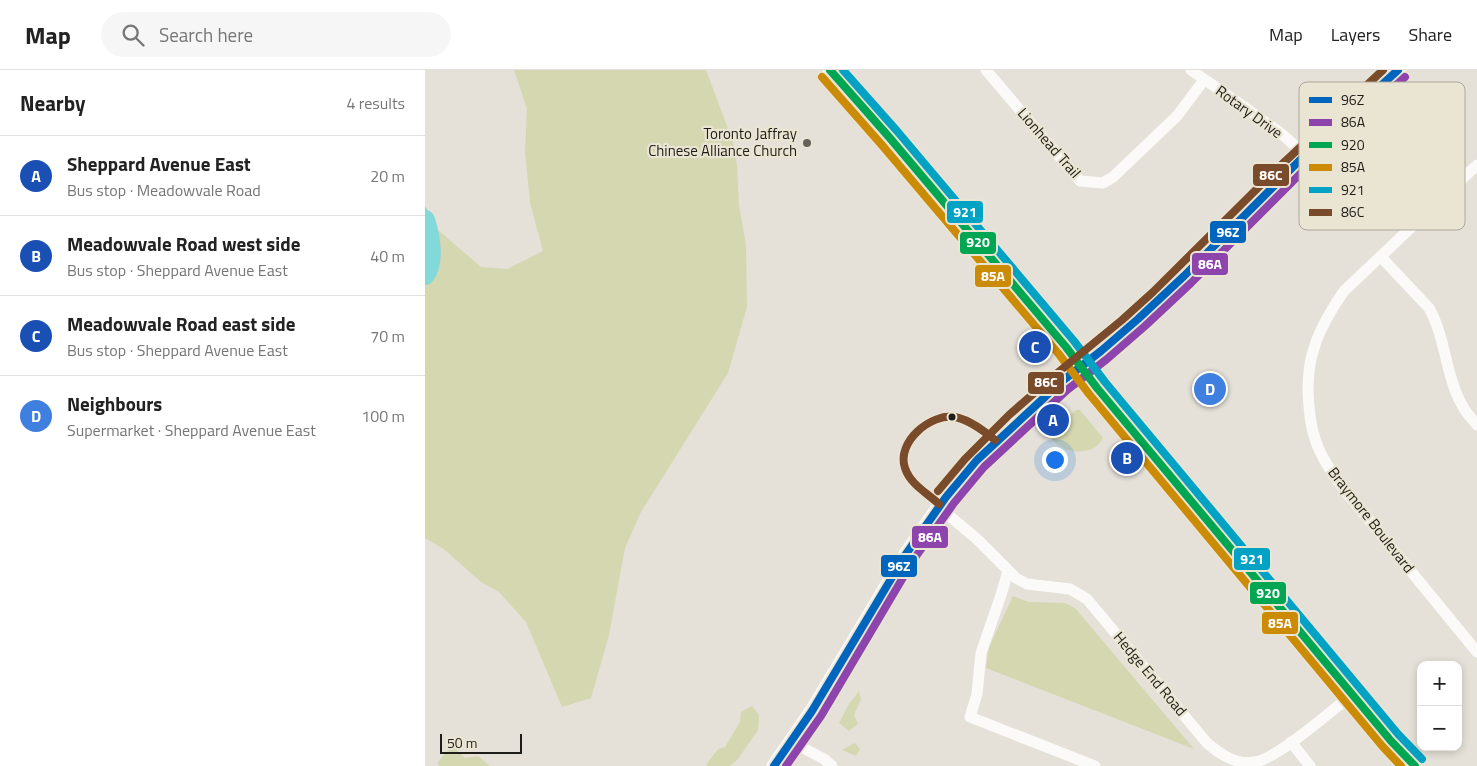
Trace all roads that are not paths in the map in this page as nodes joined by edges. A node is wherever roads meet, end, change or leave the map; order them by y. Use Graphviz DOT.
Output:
graph roads {
  1 [pos="830,70"];
  2 [pos="985,70"];
  3 [pos="1191,70"];
  4 [pos="1398,70"];
  5 [pos="1204,80"];
  6 [pos="1385,82"];
  7 [pos="1299,150"];
  8 [pos="1299,161"];
  9 [pos="1476,168"];
  10 [pos="1465,178"];
  11 [pos="1410,230"];
  12 [pos="1381,257"];
  13 [pos="1082,367"];
  14 [pos="1477,425"];
  15 [pos="939,507"];
  16 [pos="1008,571"];
  17 [pos="1477,652"];
  18 [pos="1353,694"];
  19 [pos="1391,741"];
  20 [pos="792,742"];
  21 [pos="1291,742"];
  22 [pos="774,766"];
  23 [pos="831,766"];
  24 [pos="1095,766"];
  25 [pos="1310,766"];
  26 [pos="1410,766"];
  27 [pos="1415,766"];
  1 -- 13 [label="main road"];
  2 -- 5 [label="street, Lionhead Trail"];
  3 -- 5 [label="street, Rotary Drive"];
  4 -- 6 [label="main road"];
  5 -- 7 [label="street, Rotary Drive"];
  8 -- 13 [label="main road"];
  9 -- 10 [label="street, Braymore Boulevard"];
  11 -- 12 [label="street, Braymore Boulevard"];
  12 -- 14 [label="street"];
  12 -- 17 [label="street, Braymore Boulevard"];
  13 -- 15 [label="main road"];
  13 -- 18 [label="main road"];
  15 -- 16 [label="street, Hedge End Road"];
  15 -- 20 [label="main road"];
  16 -- 21 [label="street, Hedge End Road"];
  16 -- 24 [label="street"];
  18 -- 19 [label="main road"];
  18 -- 21 [label="street, Hedge End Road"];
  19 -- 26 [label="main road"];
  19 -- 27 [label="main road"];
  20 -- 22 [label="main road"];
  20 -- 23 [label="street"];
  21 -- 25 [label="street"];
}
